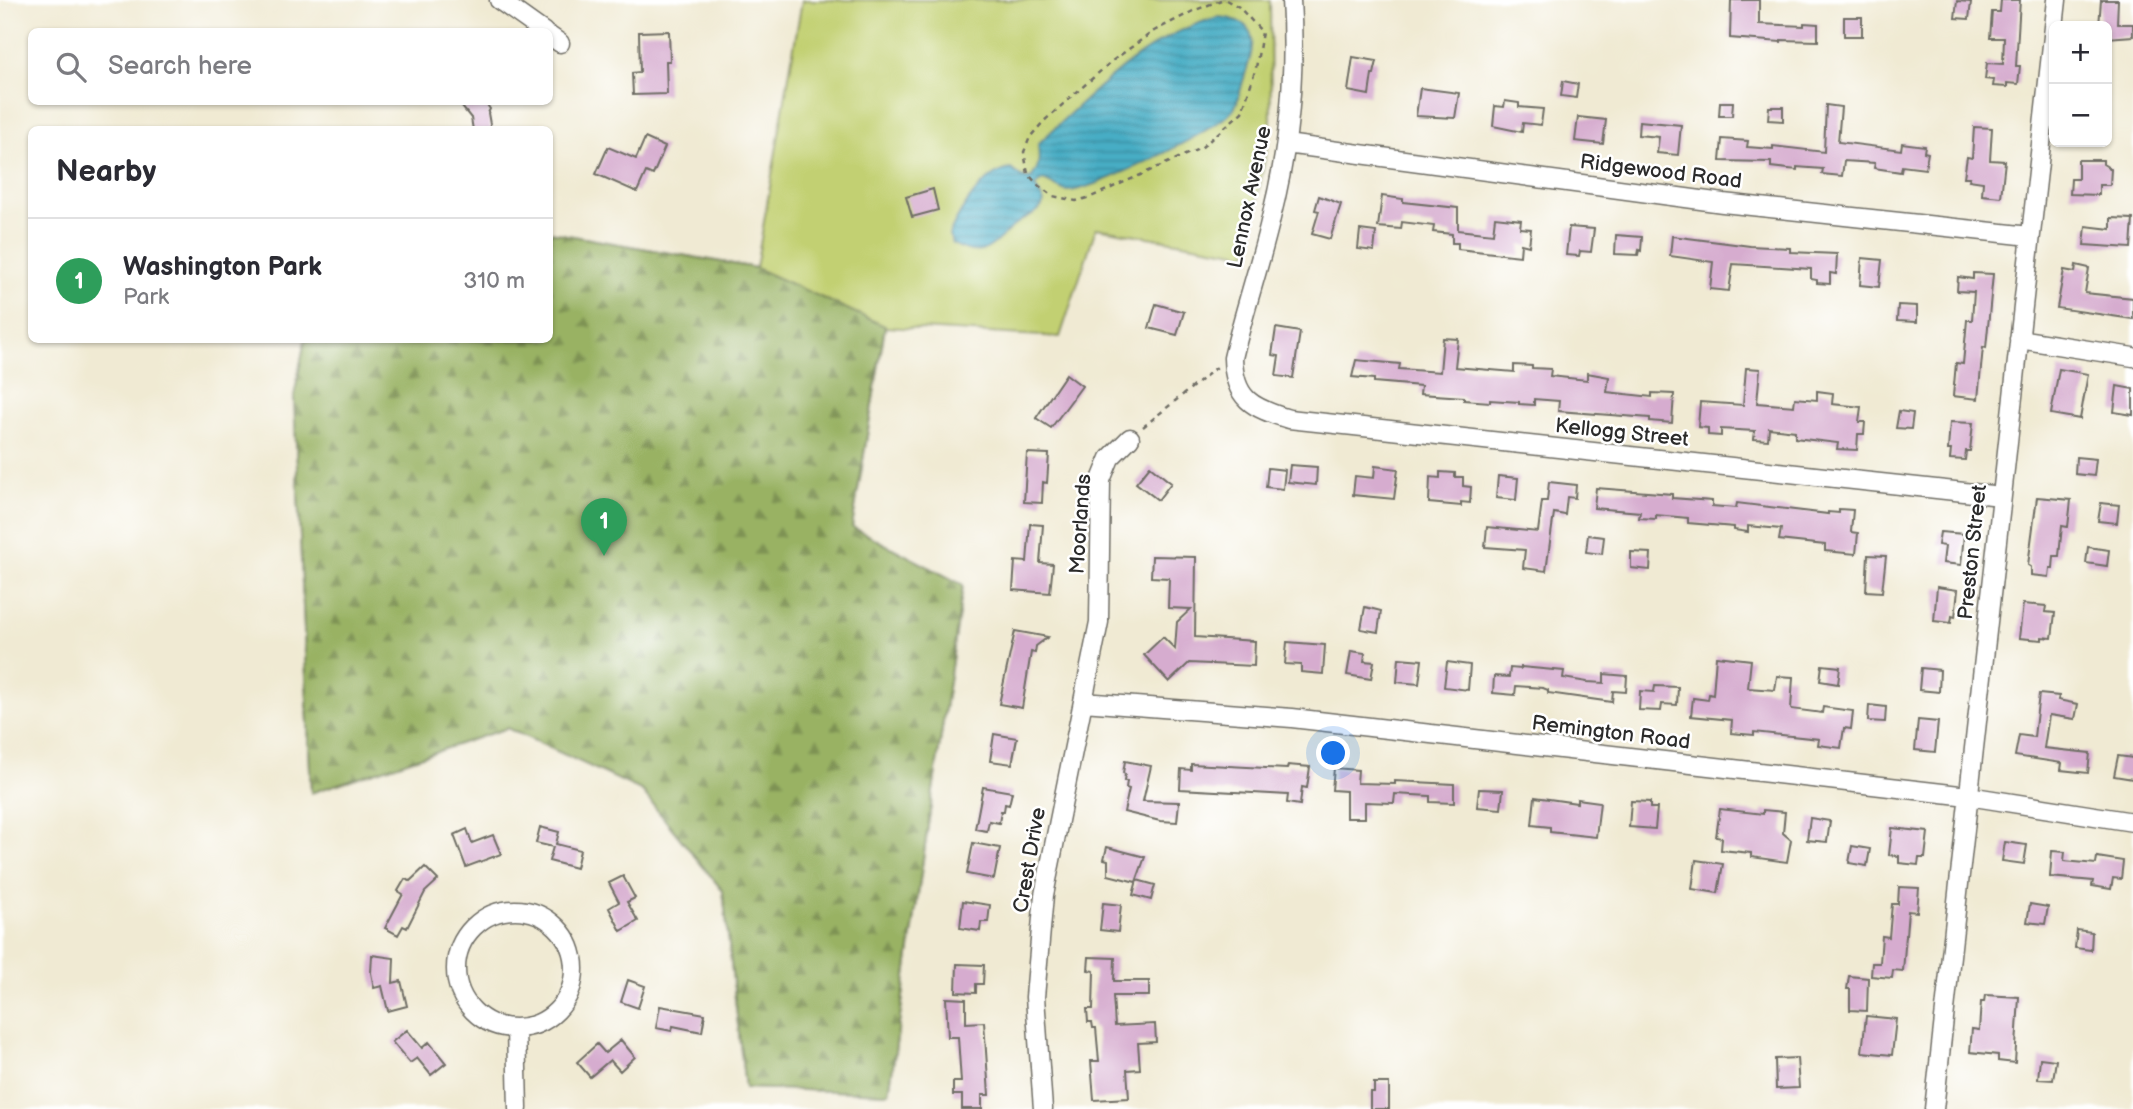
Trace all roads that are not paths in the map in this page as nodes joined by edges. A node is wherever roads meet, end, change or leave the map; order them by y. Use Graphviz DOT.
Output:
graph roads {
  1 [pos="499,0"];
  2 [pos="1292,0"];
  3 [pos="2057,0"];
  4 [pos="538,28"];
  5 [pos="1286,144"];
  6 [pos="2030,236"];
  7 [pos="2019,339"];
  8 [pos="2133,357"];
  9 [pos="1244,398"];
  10 [pos="1130,438"];
  11 [pos="2001,496"];
  12 [pos="1099,622"];
  13 [pos="1083,702"];
  14 [pos="1968,796"];
  15 [pos="2133,821"];
  16 [pos="516,1029"];
  17 [pos="518,1109"];
  18 [pos="1043,1109"];
  19 [pos="1934,1109"];
  1 -- 4 [label="street"];
  2 -- 5 [label="street, Lennox Avenue"];
  3 -- 6 [label="street, Preston Street"];
  5 -- 6 [label="street, Ridgewood Road"];
  5 -- 9 [label="street, Lennox Avenue"];
  6 -- 7 [label="street, Preston Street"];
  7 -- 8 [label="street"];
  7 -- 11 [label="street, Preston Street"];
  9 -- 11 [label="street, Kellogg Street"];
  10 -- 12 [label="street, Moorlands"];
  11 -- 14 [label="street, Preston Street"];
  12 -- 13 [label="street, Crest Drive"];
  13 -- 14 [label="street, Remington Road"];
  13 -- 18 [label="street, Crest Drive"];
  14 -- 15 [label="street, Remington Road"];
  14 -- 19 [label="street, Preston Street"];
  16 -- 16 [label="street"];
  16 -- 17 [label="street"];
}
